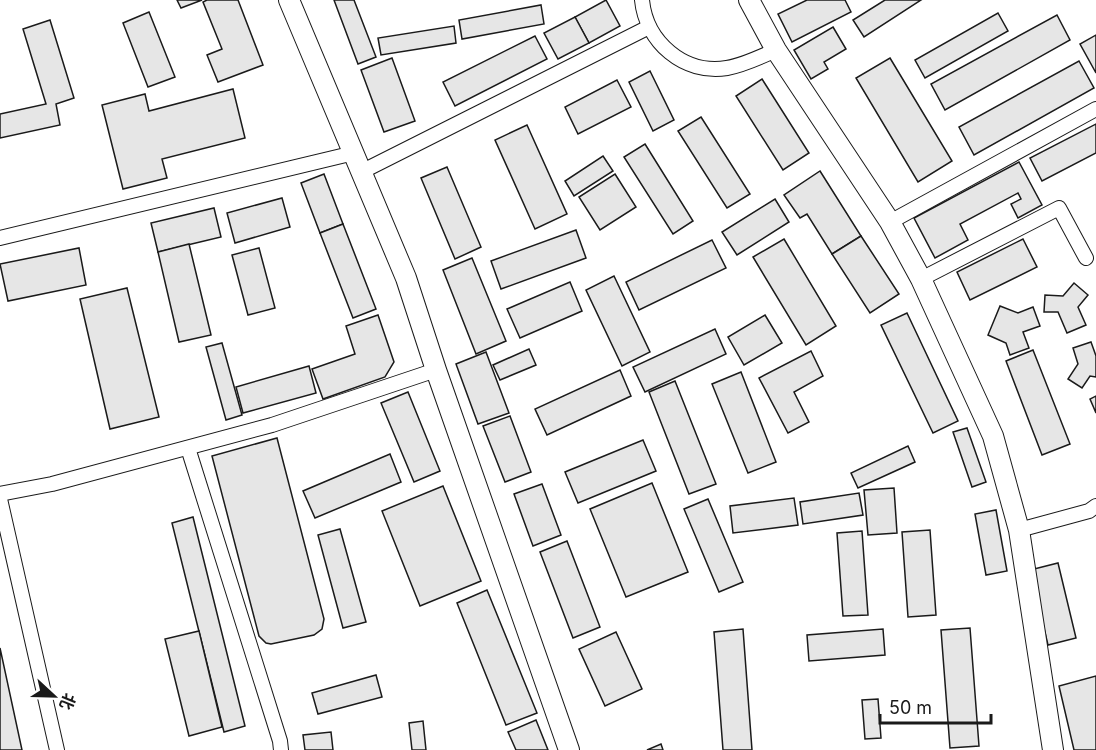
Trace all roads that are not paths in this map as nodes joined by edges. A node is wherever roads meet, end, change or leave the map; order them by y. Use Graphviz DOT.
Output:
graph roads {
  1 [pos="289,0"];
  2 [pos="642,0"];
  3 [pos="750,0"];
  4 [pos="649,27"];
  5 [pos="776,51"];
  6 [pos="1096,109"];
  7 [pos="354,153"];
  8 [pos="361,172"];
  9 [pos="890,222"];
  10 [pos="0,238"];
  11 [pos="1086,258"];
  12 [pos="921,279"];
  13 [pos="436,370"];
  14 [pos="188,448"];
  15 [pos="0,494"];
  16 [pos="0,499"];
  17 [pos="1096,506"];
  18 [pos="1019,530"];
  19 [pos="57,750"];
  20 [pos="281,750"];
  21 [pos="569,750"];
  22 [pos="1053,750"];
  1 -- 7 [label="street"];
  2 -- 4 [label="street"];
  3 -- 5 [label="street"];
  4 -- 5 [label="street"];
  4 -- 8 [label="street"];
  5 -- 9 [label="street"];
  6 -- 9 [label="street"];
  7 -- 8 [label="street"];
  7 -- 10 [label="street"];
  8 -- 13 [label="street"];
  9 -- 12 [label="street"];
  11 -- 12 [label="street"];
  12 -- 18 [label="street"];
  13 -- 14 [label="street"];
  13 -- 21 [label="street"];
  14 -- 15 [label="street"];
  14 -- 20 [label="street"];
  16 -- 19 [label="street"];
  17 -- 18 [label="street"];
  18 -- 22 [label="street"];
}
